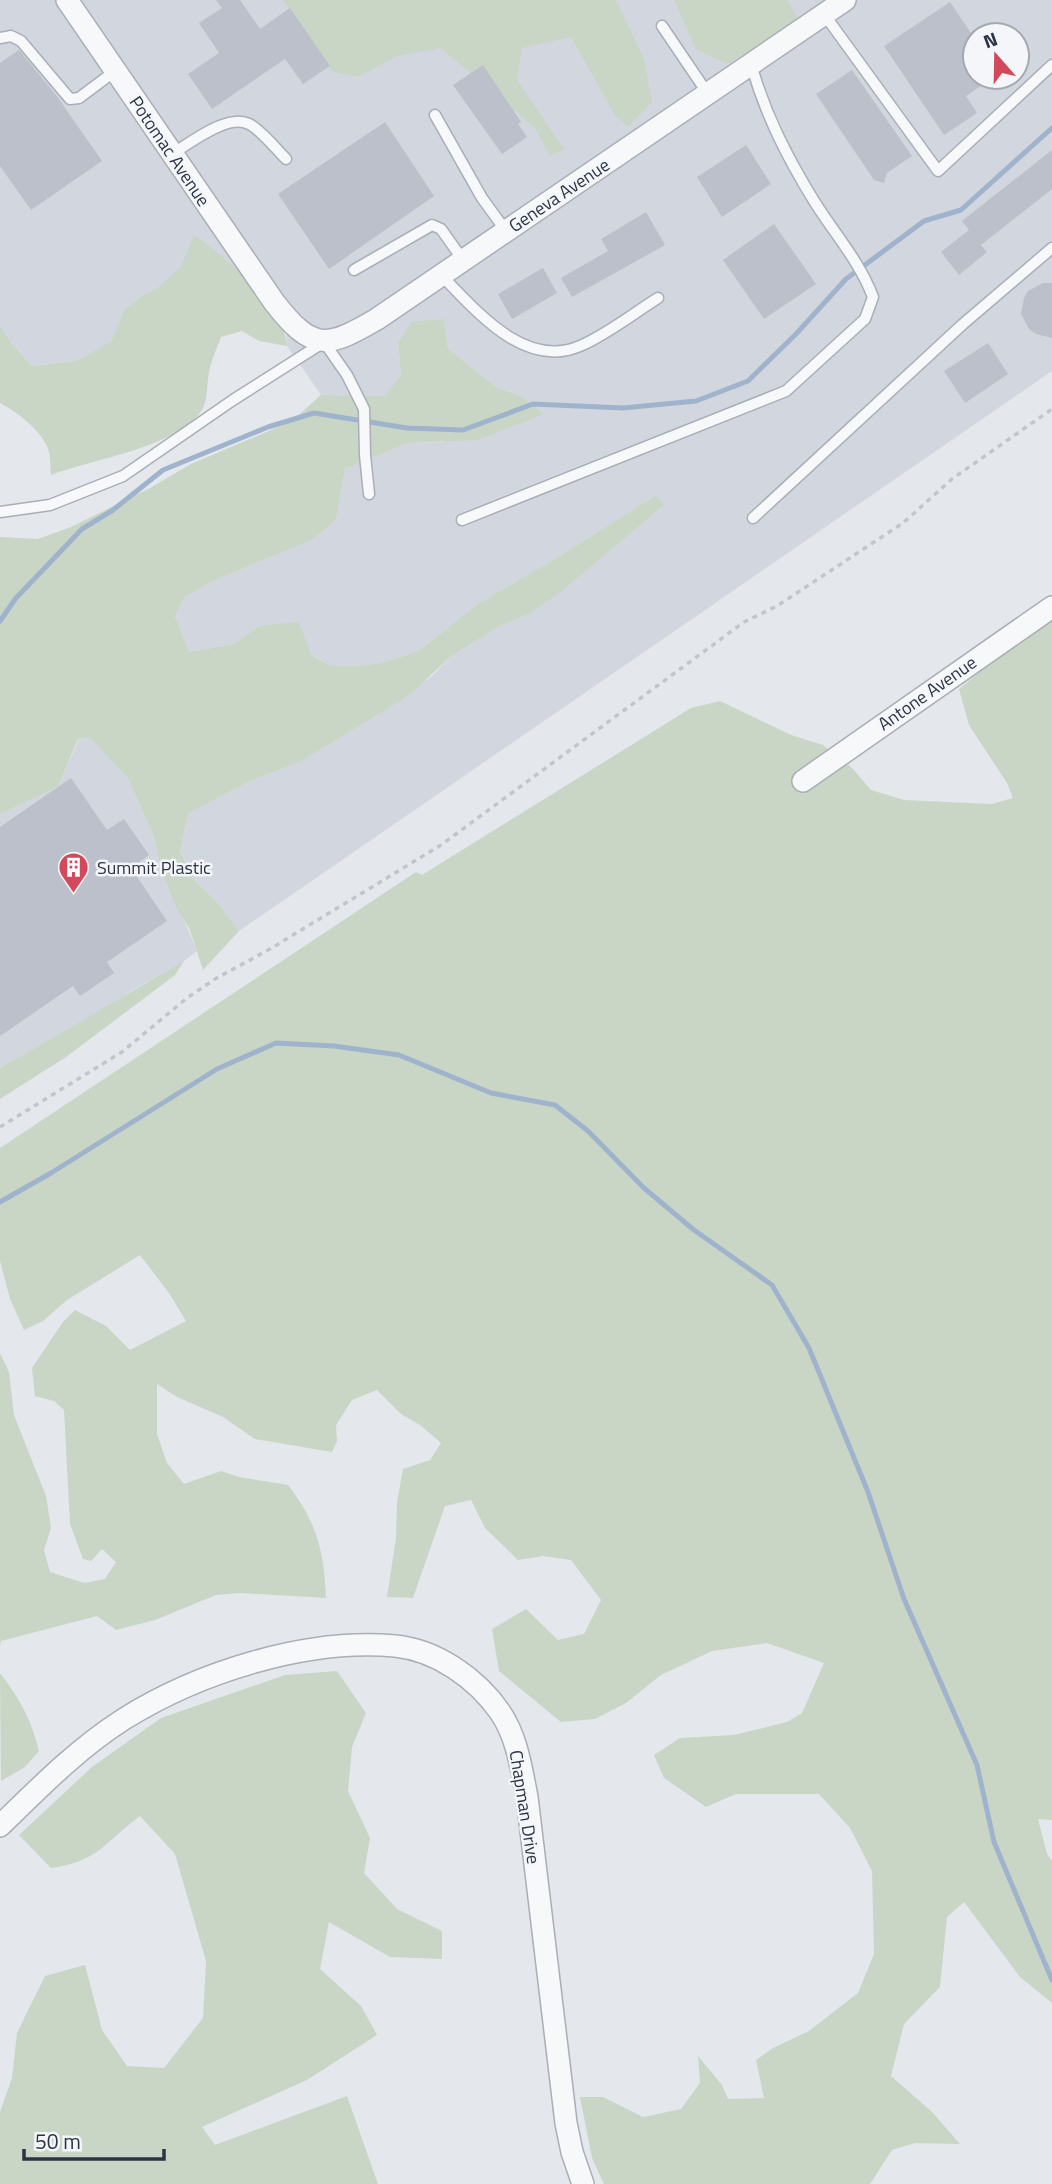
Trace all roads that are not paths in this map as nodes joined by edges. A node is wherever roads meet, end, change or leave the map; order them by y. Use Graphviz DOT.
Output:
graph roads {
  1 [pos="66,0"];
  2 [pos="845,0"];
  3 [pos="824,14"];
  4 [pos="662,26"];
  5 [pos="0,38"];
  6 [pos="751,64"];
  7 [pos="1052,65"];
  8 [pos="115,71"];
  9 [pos="708,93"];
  10 [pos="435,115"];
  11 [pos="172,154"];
  12 [pos="286,159"];
  13 [pos="506,231"];
  14 [pos="1052,248"];
  15 [pos="463,260"];
  16 [pos="354,270"];
  17 [pos="441,275"];
  18 [pos="658,298"];
  19 [pos="324,342"];
  20 [pos="369,494"];
  21 [pos="0,512"];
  22 [pos="753,518"];
  23 [pos="462,520"];
  24 [pos="1052,607"];
  25 [pos="803,781"];
  26 [pos="0,1826"];
  27 [pos="583,2184"];
  1 -- 8 [label="street, Potomac Avenue"];
  2 -- 3 [label="street, Geneva Avenue"];
  3 -- 6 [label="street, Geneva Avenue"];
  3 -- 7 [label="lane"];
  4 -- 9 [label="lane"];
  5 -- 8 [label="lane"];
  6 -- 9 [label="street, Geneva Avenue"];
  6 -- 23 [label="lane"];
  8 -- 11 [label="street, Potomac Avenue"];
  9 -- 13 [label="street, Geneva Avenue"];
  10 -- 13 [label="lane"];
  11 -- 12 [label="lane"];
  11 -- 19 [label="street, Potomac Avenue"];
  13 -- 15 [label="street, Geneva Avenue"];
  14 -- 22 [label="lane"];
  15 -- 16 [label="lane"];
  15 -- 17 [label="street, Geneva Avenue"];
  17 -- 18 [label="lane"];
  17 -- 19 [label="street, Geneva Avenue"];
  19 -- 20 [label="lane"];
  19 -- 21 [label="lane"];
  24 -- 25 [label="street, Antone Avenue"];
  26 -- 27 [label="street, Chapman Drive"];
}
